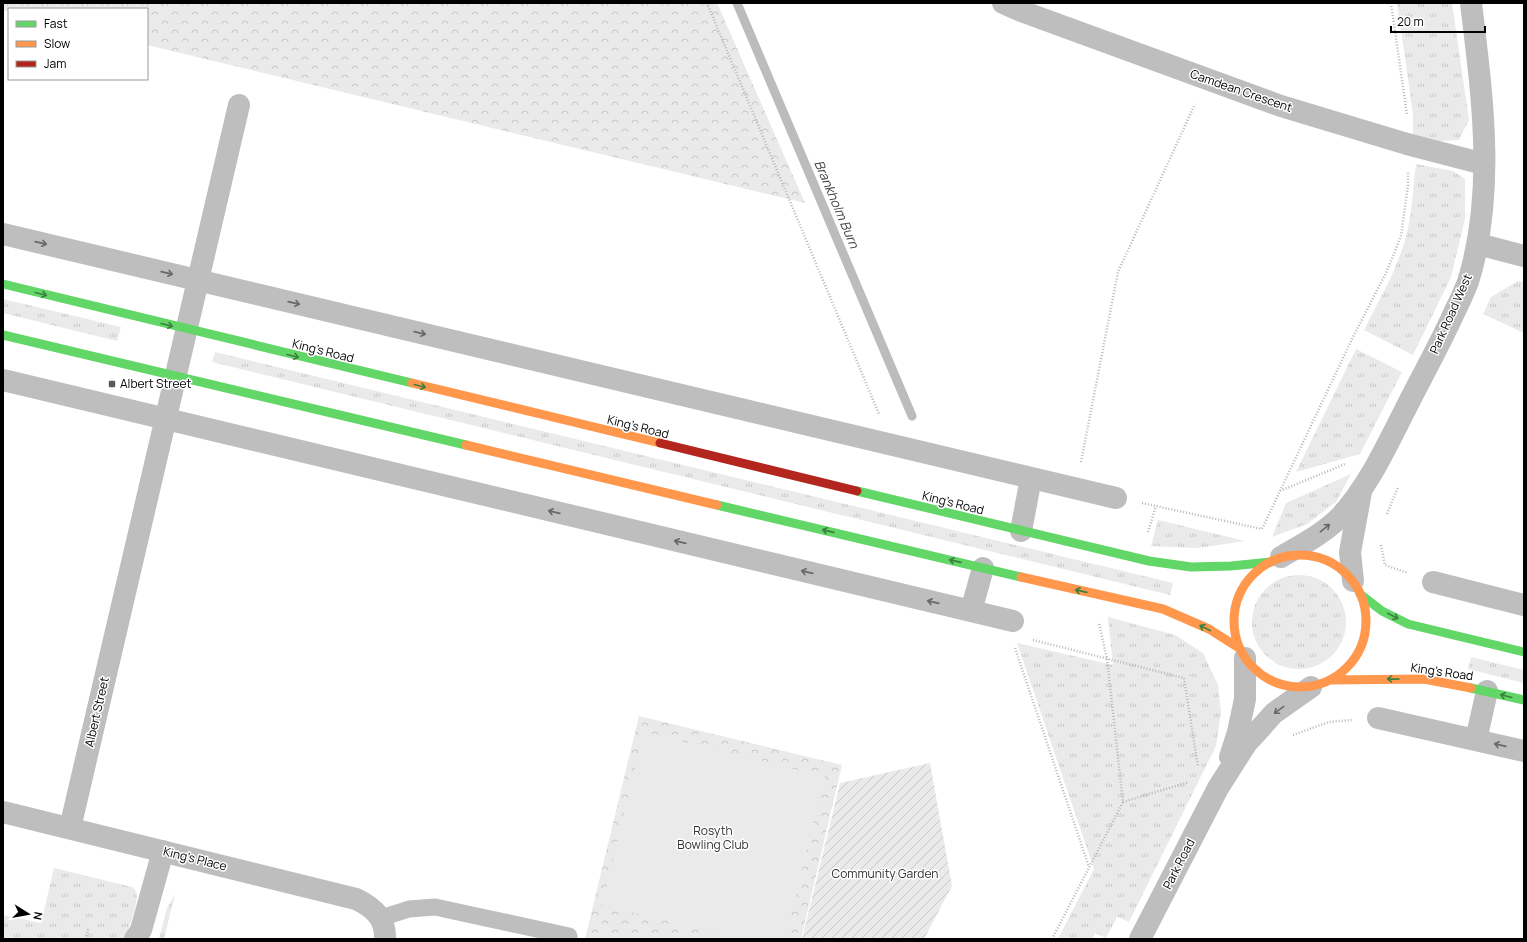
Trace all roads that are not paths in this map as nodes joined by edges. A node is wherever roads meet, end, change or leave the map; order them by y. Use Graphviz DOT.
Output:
graph roads {
  1 [pos="1003,3"];
  2 [pos="1471,3"];
  3 [pos="240,104"];
  4 [pos="1484,164"];
  5 [pos="3,234"];
  6 [pos="1478,244"];
  7 [pos="1524,256"];
  8 [pos="198,280"];
  9 [pos="3,284"];
  10 [pos="186,330"];
  11 [pos="3,335"];
  12 [pos="176,376"];
  13 [pos="3,380"];
  14 [pos="166,419"];
  15 [pos="1031,478"];
  16 [pos="1362,489"];
  17 [pos="1116,498"];
  18 [pos="1020,531"];
  19 [pos="1276,559"];
  20 [pos="983,568"];
  21 [pos="1433,582"];
  22 [pos="1356,588"];
  23 [pos="1524,605"];
  24 [pos="971,611"];
  25 [pos="1011,628"];
  26 [pos="1524,652"];
  27 [pos="1242,653"];
  28 [pos="1331,680"];
  29 [pos="1311,687"];
  30 [pos="1487,691"];
  31 [pos="1524,700"];
  32 [pos="1378,718"];
  33 [pos="1476,740"];
  34 [pos="1524,751"];
  35 [pos="1218,788"];
  36 [pos="3,812"];
  37 [pos="70,828"];
  38 [pos="163,851"];
  39 [pos="383,929"];
  40 [pos="136,939"];
  41 [pos="569,939"];
  42 [pos="1140,939"];
  1 -- 4 [label="street, Camdean Crescent"];
  2 -- 4 [label="street, Park Road West"];
  3 -- 8 [label="street, Albert Street"];
  4 -- 6 [label="street, Park Road West"];
  5 -- 8 [label="street, one-way"];
  6 -- 7 [label="street"];
  6 -- 16 [label="street, Park Road West"];
  8 -- 10 [label="street, Albert Street"];
  8 -- 15 [label="street, one-way"];
  9 -- 10 [label="main road, King's Road, one-way"];
  10 -- 12 [label="street, Albert Street"];
  10 -- 18 [label="main road, King's Road, one-way"];
  11 -- 12 [label="main road, King's Road"];
  12 -- 14 [label="street, Albert Street"];
  20 -- 12 [label="main road, King's Road, one-way"];
  13 -- 14 [label="street"];
  24 -- 14 [label="street, one-way"];
  14 -- 37 [label="street, Albert Street"];
  15 -- 17 [label="street"];
  15 -- 18 [label="street"];
  19 -- 16 [label="street, Park Road West, one-way"];
  16 -- 22 [label="street, Park Road West"];
  18 -- 19 [label="main road, King's Road"];
  19 -- 22 [label="main road, King's Road"];
  19 -- 27 [label="main road, King's Road"];
  20 -- 24 [label="street"];
  27 -- 20 [label="main road, King's Road, one-way"];
  21 -- 23 [label="street"];
  22 -- 26 [label="main road, King's Road, one-way"];
  22 -- 28 [label="main road, King's Road"];
  24 -- 25 [label="street"];
  27 -- 29 [label="main road, King's Road"];
  27 -- 35 [label="street, Park Road"];
  28 -- 29 [label="main road, King's Road"];
  30 -- 28 [label="main road, King's Road, one-way"];
  29 -- 35 [label="street, Park Road, one-way"];
  31 -- 30 [label="main road, King's Road, one-way"];
  30 -- 33 [label="street"];
  32 -- 33 [label="street"];
  34 -- 33 [label="street, one-way"];
  35 -- 42 [label="street, Park Road"];
  36 -- 37 [label="street, King's Place"];
  37 -- 38 [label="street, King's Place"];
  38 -- 39 [label="street, King's Place"];
  38 -- 40 [label="street"];
  39 -- 41 [label="lane"];
}
